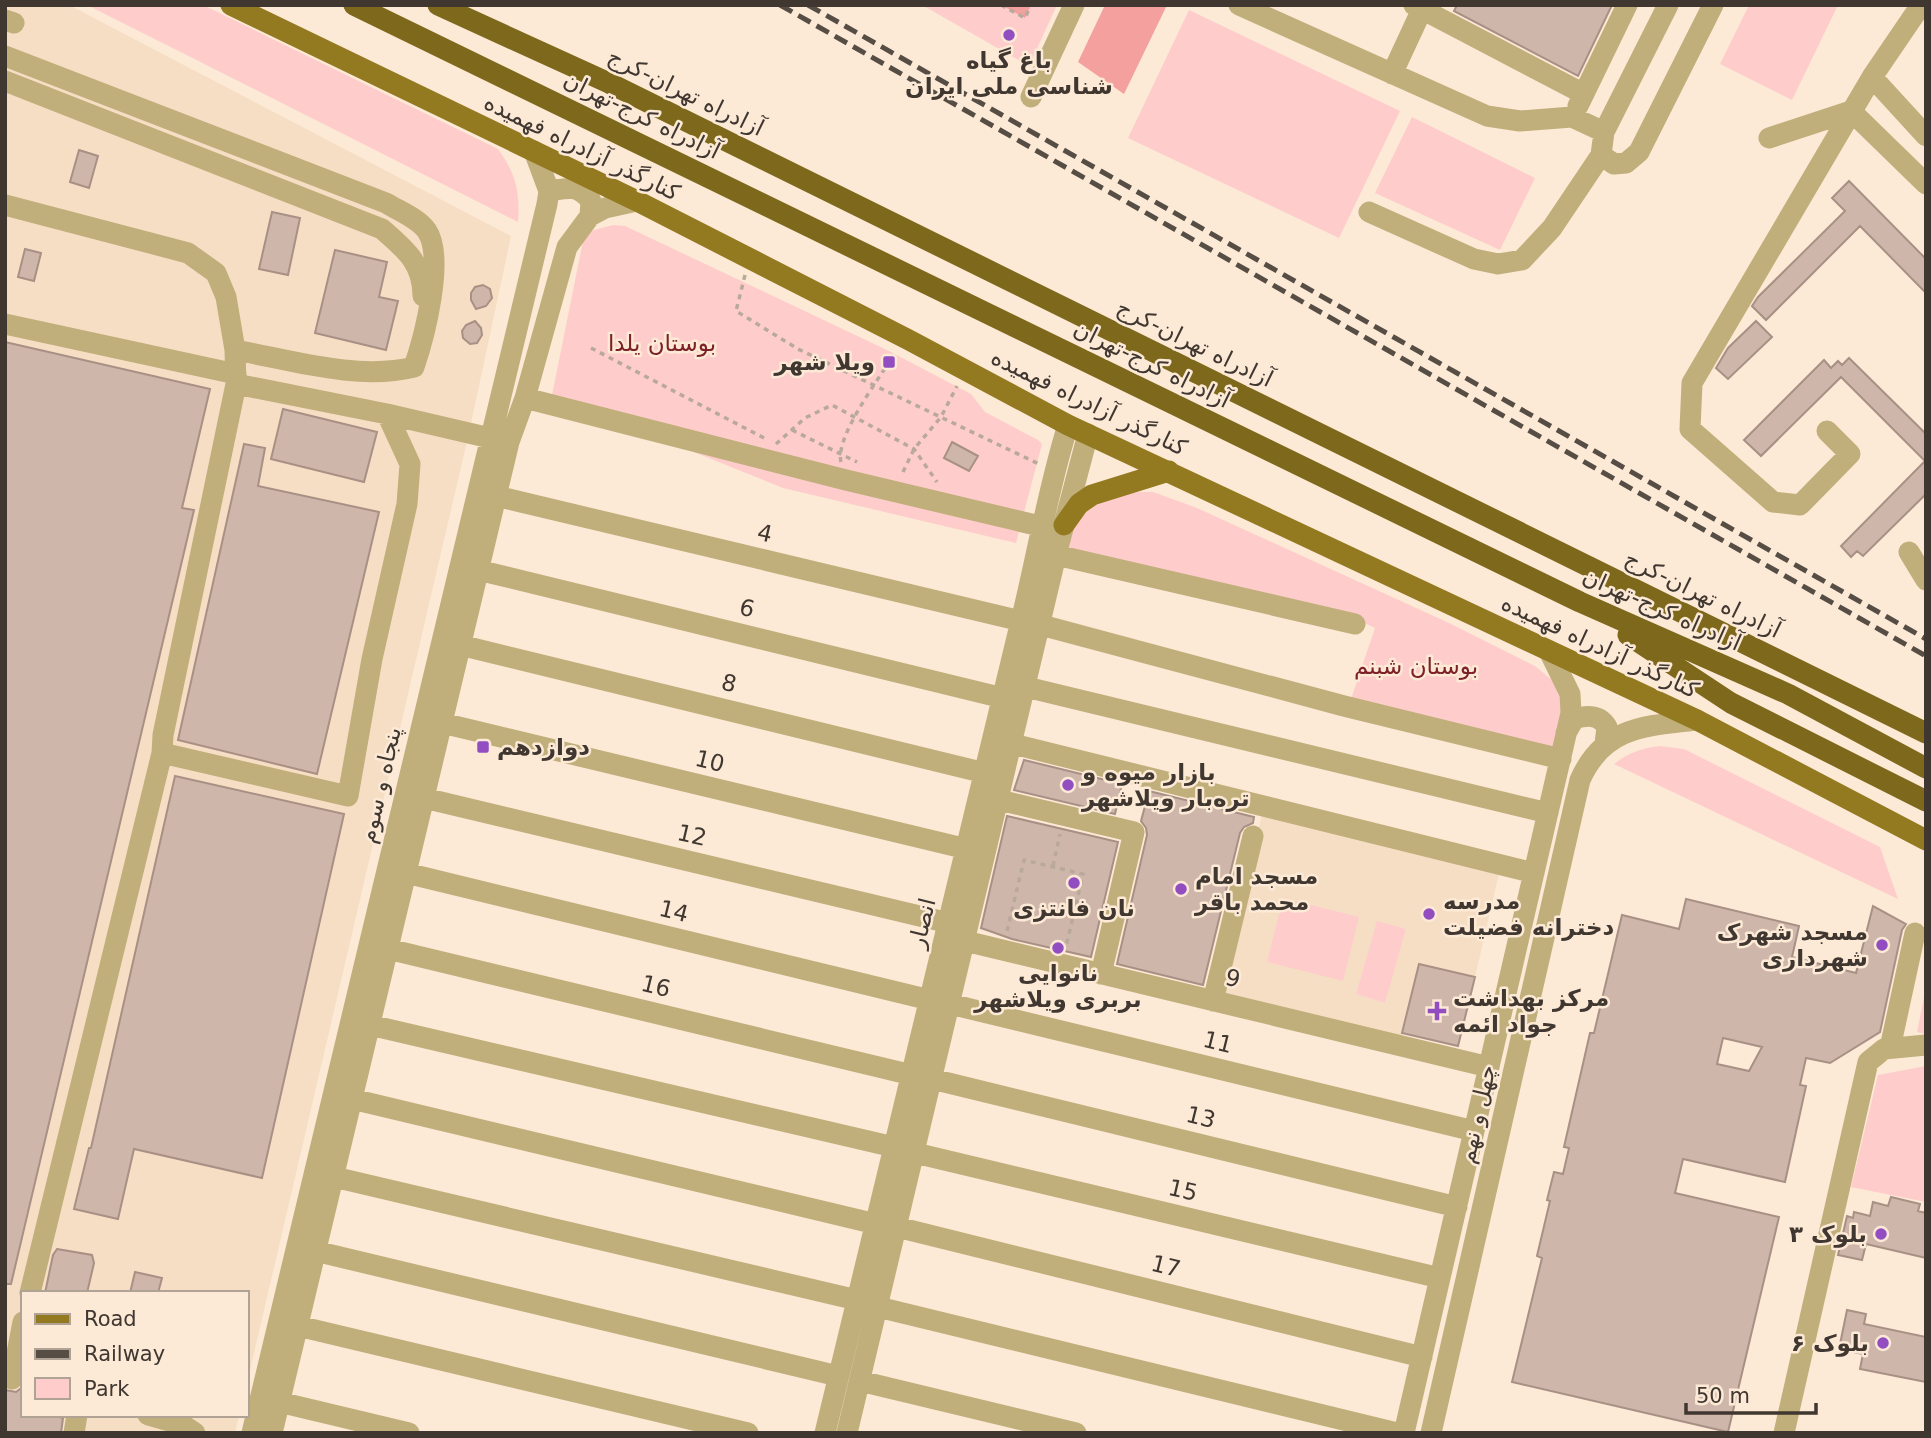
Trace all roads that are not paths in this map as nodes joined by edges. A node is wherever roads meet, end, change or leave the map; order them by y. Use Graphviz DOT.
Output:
graph roads {
  1 [pos="231,5"];
  2 [pos="354,5"];
  3 [pos="438,5"];
  4 [pos="1074,5"];
  5 [pos="1239,5"];
  6 [pos="1627,5"];
  7 [pos="1668,5"];
  8 [pos="1713,5"];
  9 [pos="1921,5"];
  10 [pos="1420,7"];
  11 [pos="5,56"];
  12 [pos="1392,74"];
  13 [pos="1871,78"];
  14 [pos="5,81"];
  15 [pos="1584,94"];
  16 [pos="1031,97"];
  17 [pos="1851,111"];
  18 [pos="1572,117"];
  19 [pos="1604,132"];
  20 [pos="1926,136"];
  21 [pos="1769,138"];
  22 [pos="534,151"];
  23 [pos="1601,155"];
  24 [pos="1926,184"];
  25 [pos="549,191"];
  26 [pos="637,201"];
  27 [pos="5,205"];
  28 [pos="1369,212"];
  29 [pos="590,216"];
  30 [pos="5,324"];
  31 [pos="422,340"];
  32 [pos="235,351"];
  33 [pos="236,379"];
  34 [pos="525,398"];
  35 [pos="387,414"];
  36 [pos="1068,425"];
  37 [pos="1827,431"];
  38 [pos="1088,434"];
  39 [pos="499,440"];
  40 [pos="1169,471"];
  41 [pos="496,496"];
  42 [pos="1054,526"];
  43 [pos="1909,552"];
  44 [pos="1056,555"];
  45 [pos="478,570"];
  46 [pos="1926,580"];
  47 [pos="1580,602"];
  48 [pos="1031,623"];
  49 [pos="1355,624"];
  50 [pos="460,645"];
  51 [pos="1549,651"];
  52 [pos="1026,687"];
  53 [pos="1003,698"];
  54 [pos="1697,720"];
  55 [pos="442,723"];
  56 [pos="1566,733"];
  57 [pos="1926,733"];
  58 [pos="1013,744"];
  59 [pos="1605,744"];
  60 [pos="162,753"];
  61 [pos="1561,759"];
  62 [pos="1926,768"];
  63 [pos="985,772"];
  64 [pos="424,798"];
  65 [pos="999,800"];
  66 [pos="1926,801"];
  67 [pos="1548,813"];
  68 [pos="1253,836"];
  69 [pos="1926,840"];
  70 [pos="967,849"];
  71 [pos="406,873"];
  72 [pos="1534,873"];
  73 [pos="949,923"];
  74 [pos="1915,933"];
  75 [pos="965,941"];
  76 [pos="388,949"];
  77 [pos="1101,974"];
  78 [pos="1213,1001"];
  79 [pos="940,1002"];
  80 [pos="370,1025"];
  81 [pos="1926,1045"];
  82 [pos="1890,1048"];
  83 [pos="1489,1067"];
  84 [pos="922,1077"];
  85 [pos="352,1099"];
  86 [pos="1474,1130"];
  87 [pos="904,1150"];
  88 [pos="334,1177"];
  89 [pos="1457,1207"];
  90 [pos="886,1225"];
  91 [pos="316,1251"];
  92 [pos="1440,1278"];
  93 [pos="30,1291"];
  94 [pos="857,1300"];
  95 [pos="877,1307"];
  96 [pos="298,1326"];
  97 [pos="21,1330"];
  98 [pos="14,1357"];
  99 [pos="1422,1357"];
  100 [pos="838,1376"];
  101 [pos="13,1379"];
  102 [pos="860,1381"];
  103 [pos="279,1402"];
  104 [pos="155,1417"];
  105 [pos="196,1417"];
  106 [pos="195,1433"];
  107 [pos="203,1433"];
  108 [pos="252,1433"];
  109 [pos="272,1433"];
  110 [pos="410,1433"];
  111 [pos="748,1433"];
  112 [pos="825,1433"];
  113 [pos="847,1433"];
  114 [pos="1076,1433"];
  115 [pos="1397,1433"];
  116 [pos="1404,1433"];
  117 [pos="1431,1433"];
  118 [pos="1784,1433"];
  1 -- 22 [label="main road, کنارگذر آزادراه فهمیده"];
  2 -- 47 [label="highway, آزادراه کرج-تهران"];
  3 -- 57 [label="highway, آزادراه تهران-کرج"];
  4 -- 16 [label="street"];
  5 -- 12 [label="street"];
  6 -- 15 [label="street"];
  7 -- 19 [label="street"];
  8 -- 23 [label="street"];
  9 -- 13 [label="street"];
  10 -- 12 [label="street"];
  10 -- 15 [label="street"];
  11 -- 31 [label="street"];
  12 -- 18 [label="street"];
  13 -- 17 [label="street"];
  13 -- 20 [label="street"];
  14 -- 31 [label="street"];
  15 -- 18 [label="street"];
  17 -- 21 [label="street"];
  17 -- 24 [label="street"];
  17 -- 37 [label="street"];
  18 -- 19 [label="street"];
  19 -- 23 [label="street"];
  22 -- 25 [label="street"];
  22 -- 26 [label="main road, کنارگذر آزادراه فهمیده"];
  23 -- 28 [label="street"];
  25 -- 29 [label="street"];
  25 -- 39 [label="street, پنجاه و سوم"];
  26 -- 29 [label="street"];
  26 -- 36 [label="main road, کنارگذر آزادراه فهمیده"];
  27 -- 32 [label="street"];
  29 -- 34 [label="street, پنجاه و سوم"];
  30 -- 33 [label="street"];
  31 -- 32 [label="street"];
  32 -- 33 [label="street"];
  33 -- 35 [label="street"];
  33 -- 60 [label="street"];
  34 -- 39 [label="street, پنجاه و سوم"];
  34 -- 42 [label="street"];
  35 -- 39 [label="street"];
  35 -- 60 [label="street"];
  36 -- 38 [label="main road, کنارگذر آزادراه فهمیده"];
  36 -- 42 [label="street, انصار"];
  38 -- 40 [label="main road, کنارگذر آزادراه فهمیده"];
  38 -- 42 [label="street, انصار"];
  39 -- 41 [label="street, پنجاه و سوم"];
  39 -- 108 [label="street, پنجاه و سوم"];
  40 -- 42 [label="main road"];
  40 -- 51 [label="main road, کنارگذر آزادراه فهمیده"];
  41 -- 45 [label="street, پنجاه و سوم"];
  41 -- 48 [label="street, 4"];
  42 -- 44 [label="street, انصار"];
  42 -- 48 [label="street, انصار"];
  43 -- 46 [label="street"];
  44 -- 48 [label="street, انصار"];
  44 -- 49 [label="street"];
  45 -- 50 [label="street, پنجاه و سوم"];
  45 -- 53 [label="street, 6"];
  47 -- 62 [label="highway, آزادراه کرج-تهران"];
  47 -- 66 [label="highway"];
  48 -- 52 [label="street, انصار"];
  48 -- 53 [label="street, انصار"];
  48 -- 61 [label="street, 4"];
  50 -- 55 [label="street, پنجاه و سوم"];
  50 -- 63 [label="street, 8"];
  51 -- 54 [label="main road, کنارگذر آزادراه فهمیده"];
  51 -- 56 [label="street, چهل و نهم"];
  52 -- 58 [label="street, انصار"];
  52 -- 67 [label="street"];
  53 -- 63 [label="street, انصار"];
  54 -- 59 [label="street, چهل و نهم"];
  54 -- 69 [label="main road, کنارگذر آزادراه فهمیده"];
  55 -- 64 [label="street, پنجاه و سوم"];
  55 -- 70 [label="street, 10"];
  56 -- 59 [label="street"];
  56 -- 61 [label="street, چهل و نهم"];
  58 -- 65 [label="street, انصار"];
  58 -- 72 [label="street"];
  59 -- 117 [label="street, چهل و نهم"];
  60 -- 93 [label="street"];
  61 -- 67 [label="street, چهل و نهم"];
  63 -- 70 [label="street, انصار"];
  64 -- 71 [label="street, پنجاه و سوم"];
  64 -- 73 [label="street, 12"];
  65 -- 75 [label="street, انصار"];
  65 -- 77 [label="street"];
  67 -- 72 [label="street, چهل و نهم"];
  68 -- 78 [label="street"];
  70 -- 73 [label="street, انصار"];
  71 -- 76 [label="street, پنجاه و سوم"];
  71 -- 79 [label="street, 14"];
  72 -- 83 [label="street, چهل و نهم"];
  73 -- 79 [label="street, انصار"];
  74 -- 82 [label="street"];
  75 -- 77 [label="street, 9"];
  75 -- 79 [label="street, انصار"];
  76 -- 80 [label="street, پنجاه و سوم"];
  76 -- 84 [label="street, 16"];
  77 -- 78 [label="street, 9"];
  78 -- 83 [label="street, 9"];
  79 -- 84 [label="street, انصار"];
  79 -- 86 [label="street, 11"];
  80 -- 85 [label="street, پنجاه و سوم"];
  80 -- 87 [label="street, 15"];
  81 -- 82 [label="street"];
  82 -- 118 [label="street"];
  83 -- 86 [label="street, چهل و نهم"];
  84 -- 87 [label="street, انصار"];
  84 -- 89 [label="street, 13"];
  85 -- 88 [label="street, پنجاه و سوم"];
  85 -- 90 [label="street, 17"];
  86 -- 89 [label="street, چهل و نهم"];
  87 -- 90 [label="street, انصار"];
  87 -- 92 [label="street, 15"];
  88 -- 91 [label="street, پنجاه و سوم"];
  88 -- 94 [label="street"];
  89 -- 92 [label="street, چهل و نهم"];
  90 -- 94 [label="street, انصار"];
  90 -- 95 [label="street, انصار"];
  90 -- 99 [label="street, 17"];
  91 -- 96 [label="street, پنجاه و سوم"];
  91 -- 100 [label="street"];
  92 -- 99 [label="street, چهل و نهم"];
  94 -- 100 [label="street, انصار"];
  95 -- 102 [label="street, انصار"];
  95 -- 115 [label="street"];
  96 -- 103 [label="street, پنجاه و سوم"];
  96 -- 111 [label="street"];
  97 -- 98 [label="street"];
  98 -- 101 [label="street"];
  99 -- 116 [label="street, چهل و نهم"];
  100 -- 112 [label="street, انصار"];
  102 -- 113 [label="street, انصار"];
  102 -- 114 [label="street"];
  103 -- 109 [label="street, پنجاه و سوم"];
  103 -- 110 [label="street"];
  104 -- 106 [label="street"];
  105 -- 107 [label="street"];
}
